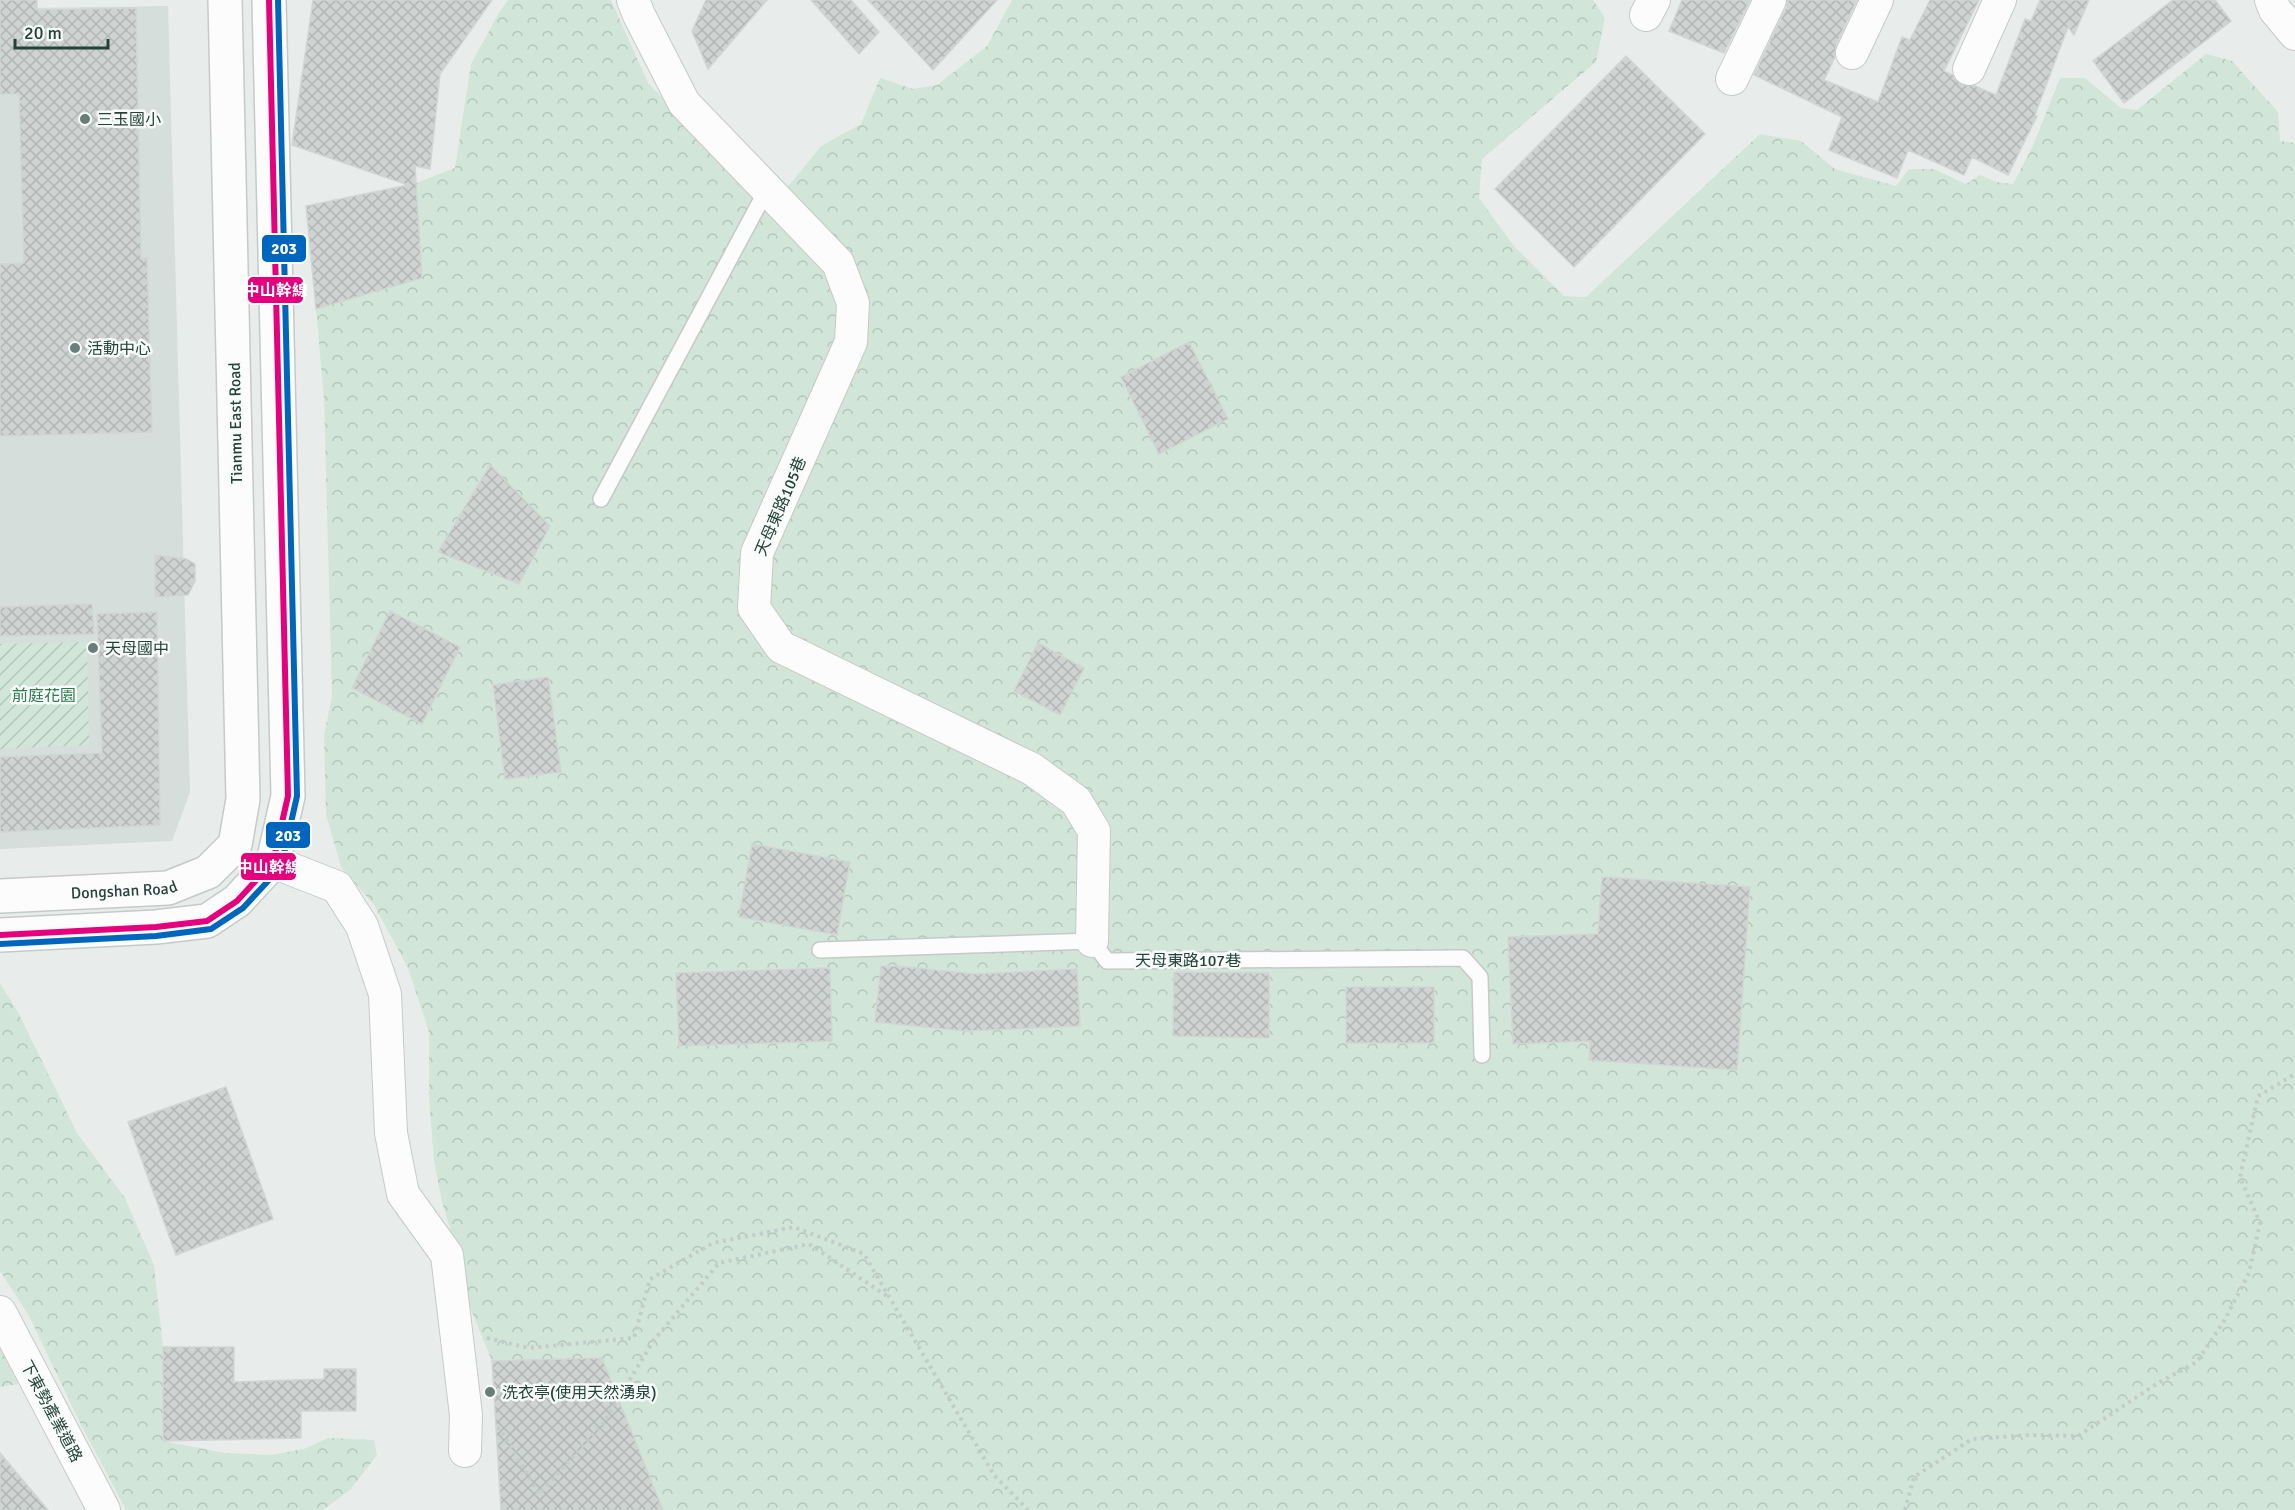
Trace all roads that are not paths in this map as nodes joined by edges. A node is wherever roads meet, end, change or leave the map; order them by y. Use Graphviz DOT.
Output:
graph roads {
  1 [pos="225,0"];
  2 [pos="269,0"];
  3 [pos="633,0"];
  4 [pos="1770,0"];
  5 [pos="1877,0"];
  6 [pos="2000,0"];
  7 [pos="2271,0"];
  8 [pos="2295,34"];
  9 [pos="1851,53"];
  10 [pos="1969,69"];
  11 [pos="1732,79"];
  12 [pos="767,189"];
  13 [pos="601,499"];
  14 [pos="235,845"];
  15 [pos="273,862"];
  16 [pos="0,896"];
  17 [pos="0,935"];
  18 [pos="1092,941"];
  19 [pos="819,950"];
  20 [pos="1482,1055"];
  21 [pos="0,1312"];
  22 [pos="465,1451"];
  23 [pos="104,1510"];
  1 -- 14 [label="street, Tianmu East Road"];
  2 -- 15 [label="street"];
  3 -- 12 [label="street, 天母東路105巷"];
  4 -- 11 [label="street"];
  5 -- 9 [label="street"];
  6 -- 10 [label="street"];
  7 -- 8 [label="street"];
  12 -- 13 [label="lane"];
  12 -- 18 [label="street, 天母東路105巷"];
  14 -- 16 [label="street, Dongshan Road"];
  15 -- 17 [label="street"];
  15 -- 22 [label="street"];
  18 -- 19 [label="lane"];
  18 -- 20 [label="lane, 天母東路107巷"];
  21 -- 23 [label="street, 下東勢產業道路"];
}
